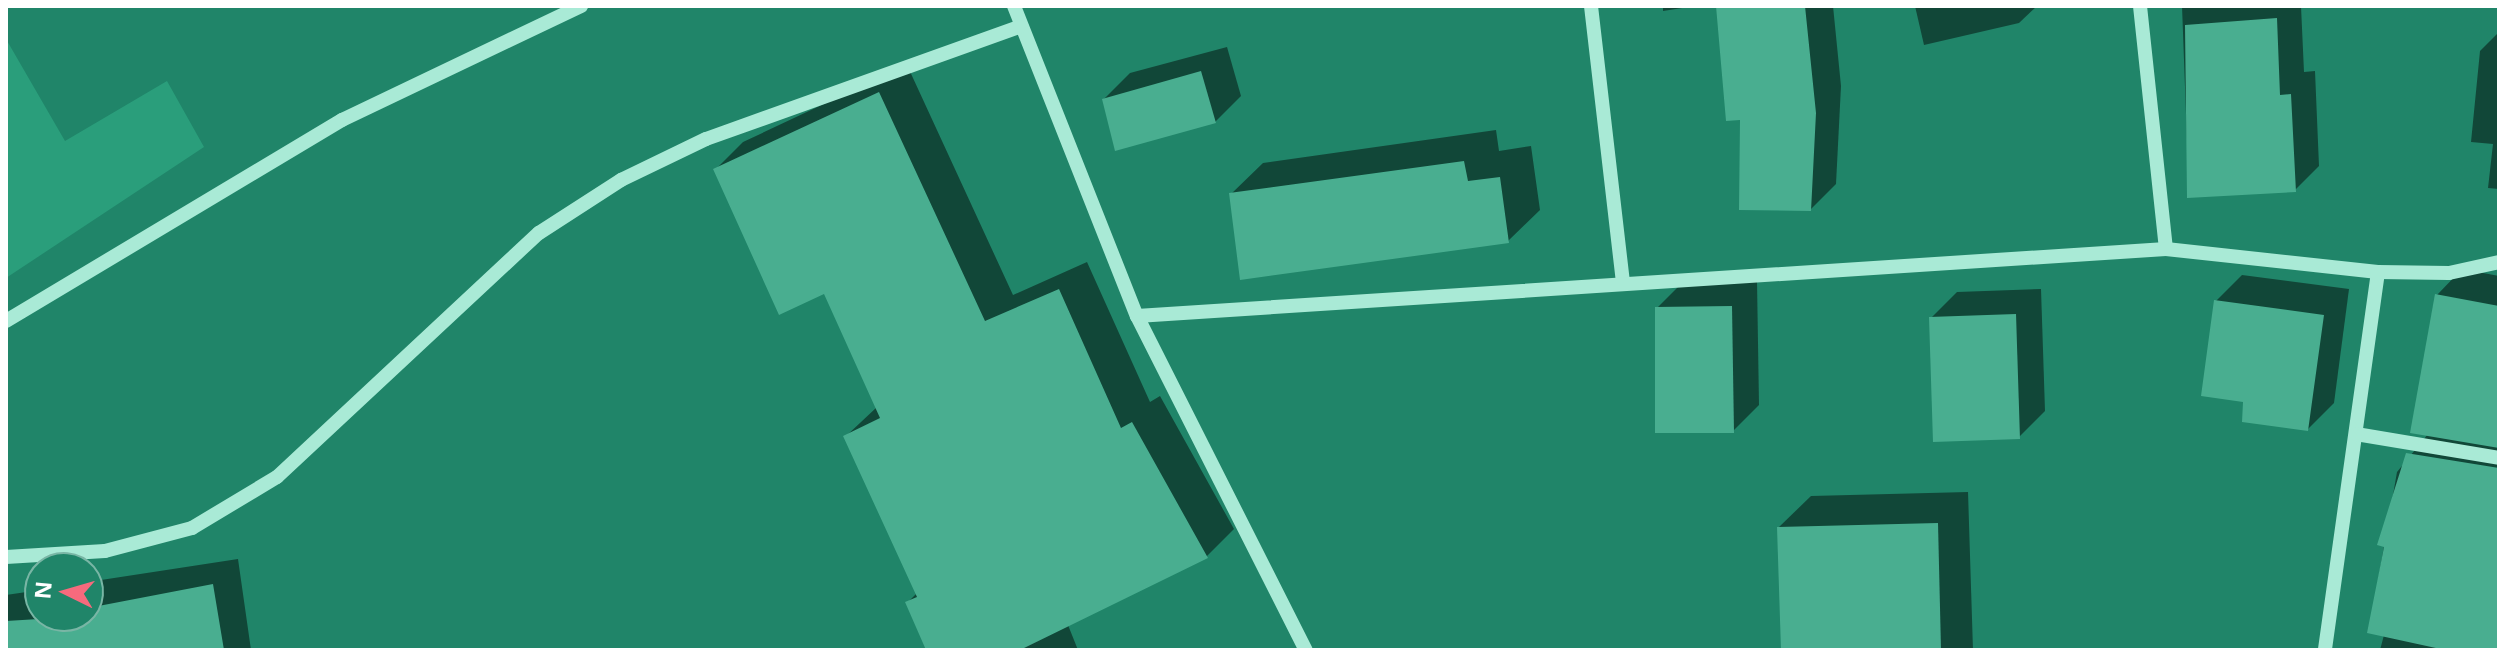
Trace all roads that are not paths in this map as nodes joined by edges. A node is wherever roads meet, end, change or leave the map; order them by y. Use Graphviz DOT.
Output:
graph roads {
  1 [pos="581,6"];
  2 [pos="1014,6"];
  3 [pos="1591,6"];
  4 [pos="2140,6"];
  5 [pos="1019,27"];
  6 [pos="2166,249"];
  7 [pos="2499,262"];
  8 [pos="2378,272"];
  9 [pos="1623,281"];
  10 [pos="1137,316"];
  11 [pos="6,321"];
  12 [pos="2356,434"];
  13 [pos="2499,458"];
  14 [pos="6,557"];
  15 [pos="1306,650"];
  16 [pos="2325,650"];
  1 -- 11 [label="street"];
  2 -- 5 [label="street"];
  3 -- 9 [label="street"];
  4 -- 6 [label="street"];
  5 -- 10 [label="street"];
  5 -- 14 [label="street"];
  6 -- 8 [label="street"];
  6 -- 9 [label="street"];
  7 -- 8 [label="street"];
  8 -- 12 [label="street"];
  9 -- 10 [label="street"];
  10 -- 15 [label="street"];
  12 -- 13 [label="street"];
  12 -- 16 [label="street"];
}
